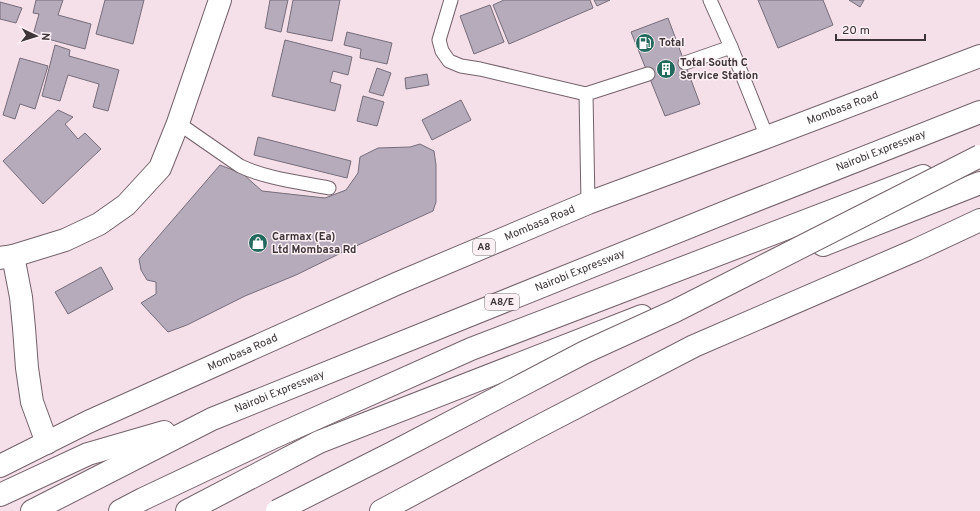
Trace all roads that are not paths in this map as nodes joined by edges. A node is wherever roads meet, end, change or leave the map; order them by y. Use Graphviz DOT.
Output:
graph roads {
  1 [pos="220,0"];
  2 [pos="451,0"];
  3 [pos="710,0"];
  4 [pos="731,47"];
  5 [pos="980,56"];
  6 [pos="685,63"];
  7 [pos="648,74"];
  8 [pos="586,94"];
  9 [pos="980,112"];
  10 [pos="178,123"];
  11 [pos="767,137"];
  12 [pos="980,155"];
  13 [pos="980,183"];
  14 [pos="329,188"];
  15 [pos="588,203"];
  16 [pos="980,220"];
  17 [pos="6,257"];
  18 [pos="212,418"];
  19 [pos="47,443"];
  20 [pos="0,466"];
  21 [pos="0,495"];
  22 [pos="32,511"];
  23 [pos="120,511"];
  24 [pos="187,511"];
  25 [pos="277,511"];
  26 [pos="382,511"];
  1 -- 10 [label="main road"];
  2 -- 8 [label="lane"];
  3 -- 4 [label="lane"];
  4 -- 6 [label="lane"];
  4 -- 11 [label="lane"];
  5 -- 11 [label="main road, Mombasa Road / A8"];
  7 -- 8 [label="lane"];
  8 -- 15 [label="lane"];
  9 -- 18 [label="main road, Nairobi Expressway / A8/E"];
  10 -- 14 [label="lane"];
  10 -- 17 [label="main road"];
  11 -- 15 [label="main road, Mombasa Road / A8"];
  12 -- 23 [label="main road, bridge"];
  12 -- 25 [label="main road, bridge"];
  13 -- 24 [label="main road"];
  15 -- 19 [label="main road, Mombasa Road / A8"];
  16 -- 26 [label="main road"];
  17 -- 19 [label="main road"];
  18 -- 21 [label="main road"];
  18 -- 22 [label="main road, Nairobi Expressway / A8/E"];
  19 -- 20 [label="main road, Mombasa Road / A8"];
}
